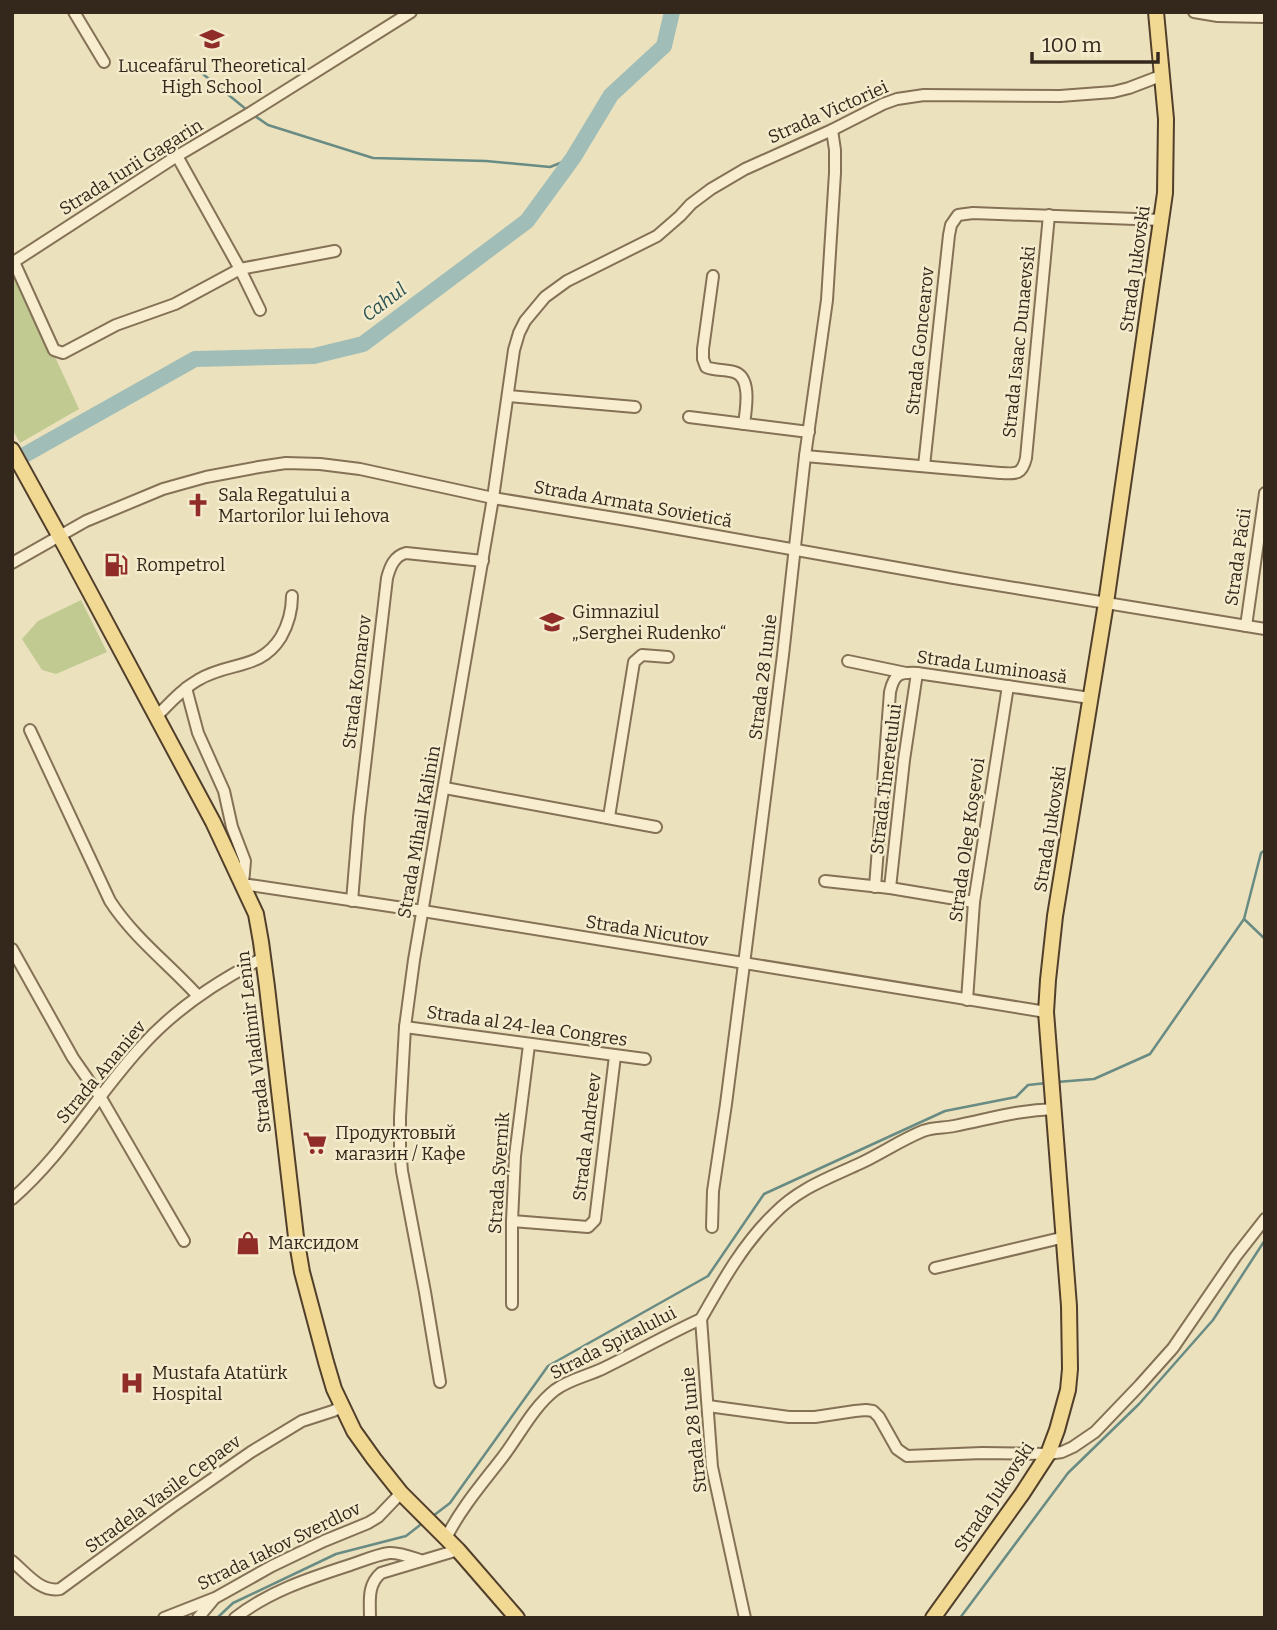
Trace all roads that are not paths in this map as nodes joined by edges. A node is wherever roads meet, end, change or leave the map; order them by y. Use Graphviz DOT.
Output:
graph roads {
  1 [pos="74,12"];
  2 [pos="411,12"];
  3 [pos="1156,12"];
  4 [pos="1194,12"];
  5 [pos="397,16"];
  6 [pos="1265,17"];
  7 [pos="104,62"];
  8 [pos="1163,75"];
  9 [pos="832,130"];
  10 [pos="177,156"];
  11 [pos="1049,215"];
  12 [pos="1162,220"];
  13 [pos="335,251"];
  14 [pos="13,263"];
  15 [pos="240,269"];
  16 [pos="713,276"];
  17 [pos="545,297"];
  18 [pos="260,310"];
  19 [pos="508,396"];
  20 [pos="635,407"];
  21 [pos="689,418"];
  22 [pos="744,424"];
  23 [pos="809,432"];
  24 [pos="12,450"];
  25 [pos="806,456"];
  26 [pos="924,466"];
  27 [pos="1265,493"];
  28 [pos="494,498"];
  29 [pos="60,535"];
  30 [pos="795,550"];
  31 [pos="483,561"];
  32 [pos="12,563"];
  33 [pos="292,596"];
  34 [pos="1106,603"];
  35 [pos="1246,626"];
  36 [pos="1265,629"];
  37 [pos="668,657"];
  38 [pos="848,661"];
  39 [pos="911,673"];
  40 [pos="892,681"];
  41 [pos="1009,686"];
  42 [pos="186,688"];
  43 [pos="1090,698"];
  44 [pos="157,716"];
  45 [pos="30,730"];
  46 [pos="445,788"];
  47 [pos="609,817"];
  48 [pos="656,827"];
  49 [pos="825,881"];
  50 [pos="243,884"];
  51 [pos="875,887"];
  52 [pos="890,888"];
  53 [pos="352,901"];
  54 [pos="974,902"];
  55 [pos="423,911"];
  56 [pos="12,949"];
  57 [pos="263,958"];
  58 [pos="744,964"];
  59 [pos="198,996"];
  60 [pos="967,1000"];
  61 [pos="1046,1012"];
  62 [pos="405,1027"];
  63 [pos="529,1045"];
  64 [pos="615,1056"];
  65 [pos="645,1059"];
  66 [pos="101,1098"];
  67 [pos="1055,1110"];
  68 [pos="12,1199"];
  69 [pos="1265,1219"];
  70 [pos="512,1220"];
  71 [pos="712,1227"];
  72 [pos="1065,1237"];
  73 [pos="184,1241"];
  74 [pos="936,1268"];
  75 [pos="512,1304"];
  76 [pos="701,1319"];
  77 [pos="440,1382"];
  78 [pos="708,1406"];
  79 [pos="341,1407"];
  80 [pos="1048,1454"];
  81 [pos="404,1496"];
  82 [pos="444,1536"];
  83 [pos="458,1550"];
  84 [pos="370,1558"];
  85 [pos="420,1560"];
  86 [pos="12,1561"];
  87 [pos="381,1573"];
  88 [pos="215,1598"];
  89 [pos="164,1618"];
  90 [pos="198,1618"];
  91 [pos="235,1618"];
  92 [pos="370,1618"];
  93 [pos="517,1618"];
  94 [pos="746,1618"];
  95 [pos="933,1618"];
  1 -- 7 [label="street"];
  2 -- 5 [label="street, Strada Iurii Gagarin"];
  3 -- 8 [label="main road, Strada Jukovski"];
  4 -- 6 [label="street"];
  5 -- 10 [label="street, Strada Iurii Gagarin"];
  8 -- 9 [label="street, Strada Victoriei"];
  8 -- 12 [label="main road, Strada Jukovski"];
  9 -- 17 [label="street, Strada Victoriei"];
  9 -- 23 [label="street, Strada 28 Iunie"];
  10 -- 14 [label="street, Strada Iurii Gagarin"];
  10 -- 15 [label="street"];
  11 -- 12 [label="street"];
  11 -- 26 [label="street, Strada Goncearov"];
  11 -- 26 [label="street, Strada Isaac Dunaevski"];
  12 -- 34 [label="main road, Strada Jukovski"];
  13 -- 15 [label="street"];
  14 -- 15 [label="street"];
  15 -- 18 [label="street"];
  16 -- 22 [label="street"];
  17 -- 19 [label="street, Strada Mihail Kalinin"];
  19 -- 20 [label="street"];
  19 -- 28 [label="street, Strada Mihail Kalinin"];
  21 -- 22 [label="street"];
  22 -- 23 [label="street"];
  23 -- 25 [label="street, Strada 28 Iunie"];
  24 -- 29 [label="main road, Strada Vladimir Lenin"];
  25 -- 26 [label="street"];
  25 -- 30 [label="street, Strada 28 Iunie"];
  27 -- 35 [label="street, Strada Păcii"];
  28 -- 29 [label="street, Strada Armata Sovietică"];
  28 -- 30 [label="street, Strada Armata Sovietică"];
  28 -- 31 [label="street, Strada Mihail Kalinin"];
  29 -- 32 [label="street, Strada Armata Sovietică"];
  29 -- 44 [label="main road, Strada Vladimir Lenin"];
  30 -- 34 [label="street, Strada Armata Sovietică"];
  30 -- 58 [label="street, Strada 28 Iunie"];
  31 -- 46 [label="street, Strada Mihail Kalinin"];
  31 -- 53 [label="street, Strada Komarov"];
  33 -- 42 [label="street"];
  34 -- 35 [label="street, Strada Armata Sovietică"];
  34 -- 43 [label="main road, Strada Jukovski"];
  35 -- 36 [label="street, Strada Armata Sovietică"];
  37 -- 47 [label="street"];
  38 -- 39 [label="street"];
  39 -- 40 [label="street, Strada Luminoasă"];
  39 -- 41 [label="street, Strada Luminoasă"];
  39 -- 52 [label="street, Strada Tineretului"];
  40 -- 51 [label="street, Strada Tineretului"];
  41 -- 43 [label="street, Strada Luminoasă"];
  41 -- 54 [label="street, Strada Oleg Koşevoi"];
  42 -- 44 [label="street"];
  42 -- 50 [label="street"];
  43 -- 61 [label="main road, Strada Jukovski"];
  44 -- 50 [label="main road, Strada Vladimir Lenin"];
  45 -- 59 [label="street"];
  46 -- 47 [label="street"];
  46 -- 55 [label="street, Strada Mihail Kalinin"];
  47 -- 48 [label="street"];
  49 -- 51 [label="street"];
  50 -- 53 [label="street, Strada Nicutov"];
  50 -- 57 [label="main road, Strada Vladimir Lenin"];
  51 -- 52 [label="street"];
  52 -- 54 [label="street"];
  53 -- 55 [label="street, Strada Nicutov"];
  54 -- 60 [label="street, Strada Oleg Koşevoi"];
  55 -- 58 [label="street, Strada Nicutov"];
  55 -- 62 [label="street, Strada Mihail Kalinin"];
  56 -- 66 [label="street"];
  57 -- 59 [label="street, Strada Ananiev"];
  57 -- 79 [label="main road, Strada Vladimir Lenin"];
  58 -- 60 [label="street, Strada Nicutov"];
  58 -- 71 [label="street, Strada 28 Iunie"];
  59 -- 66 [label="street, Strada Ananiev"];
  60 -- 61 [label="street, Strada Nicutov"];
  61 -- 67 [label="main road, Strada Jukovski"];
  62 -- 63 [label="street, Strada al 24-lea Congres"];
  62 -- 77 [label="street, Strada Mihail Kalinin"];
  63 -- 64 [label="street, Strada al 24-lea Congres"];
  63 -- 70 [label="street, Strada Șvernik"];
  64 -- 65 [label="street, Strada al 24-lea Congres"];
  64 -- 70 [label="street, Strada Andreev"];
  66 -- 68 [label="street, Strada Ananiev"];
  66 -- 73 [label="street"];
  67 -- 72 [label="main road, Strada Jukovski"];
  67 -- 76 [label="street"];
  69 -- 80 [label="street"];
  70 -- 75 [label="street, Strada Șvernik"];
  72 -- 74 [label="street"];
  72 -- 80 [label="main road, Strada Jukovski"];
  76 -- 78 [label="street, Strada 28 Iunie"];
  76 -- 82 [label="street, Strada Spitalului"];
  78 -- 80 [label="street"];
  78 -- 94 [label="street, Strada 28 Iunie"];
  79 -- 81 [label="main road, Strada Vladimir Lenin"];
  79 -- 86 [label="street, Stradela Vasile Cepaev"];
  80 -- 95 [label="main road, Strada Jukovski"];
  81 -- 82 [label="main road, Strada Vladimir Lenin"];
  81 -- 88 [label="street, Strada Iakov Sverdlov"];
  82 -- 83 [label="main road, Strada Vladimir Lenin"];
  83 -- 85 [label="street"];
  83 -- 93 [label="main road, Strada Vladimir Lenin"];
  84 -- 85 [label="street"];
  84 -- 87 [label="street"];
  84 -- 91 [label="street"];
  85 -- 87 [label="street"];
  87 -- 92 [label="street"];
  88 -- 89 [label="street, Strada Iakov Sverdlov"];
  88 -- 90 [label="street"];
}
